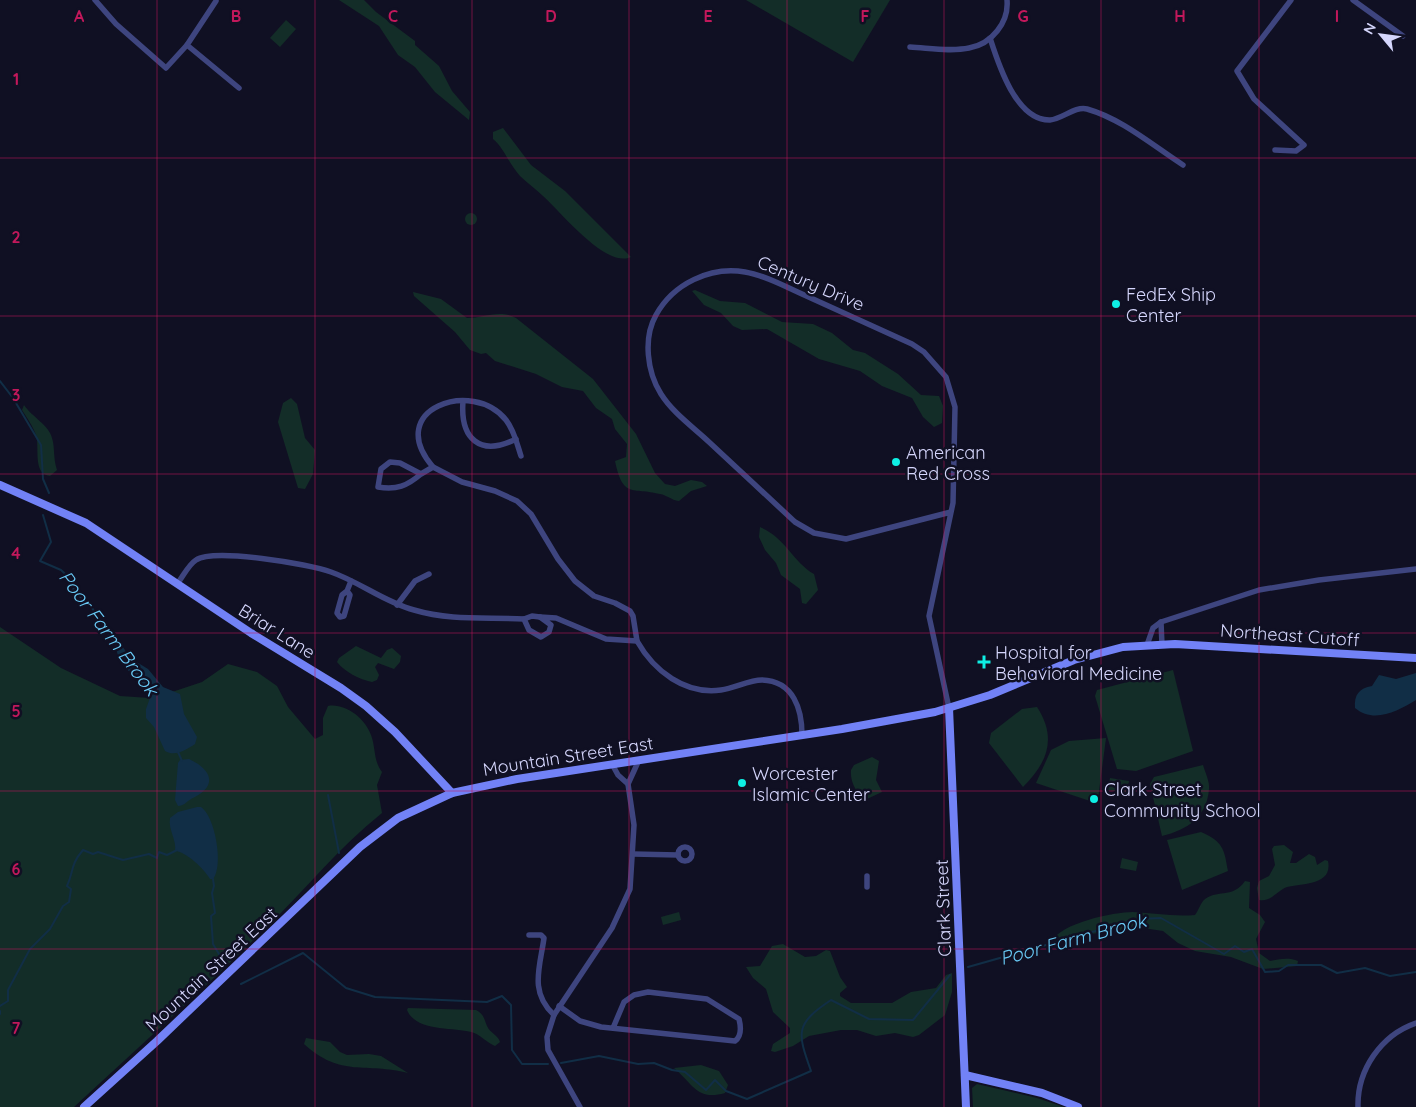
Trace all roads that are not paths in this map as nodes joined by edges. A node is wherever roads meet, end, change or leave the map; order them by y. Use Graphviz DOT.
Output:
graph roads {
  1 [pos="95,0"];
  2 [pos="1007,0"];
  3 [pos="1290,0"];
  4 [pos="1354,0"];
  5 [pos="216,1"];
  6 [pos="1403,36"];
  7 [pos="990,38"];
  8 [pos="187,45"];
  9 [pos="910,47"];
  10 [pos="238,88"];
  11 [pos="1275,150"];
  12 [pos="1183,165"];
  13 [pos="463,401"];
  14 [pos="516,439"];
  15 [pos="521,456"];
  16 [pos="433,467"];
  17 [pos="421,474"];
  18 [pos="0,485"];
  19 [pos="951,512"];
  20 [pos="1416,569"];
  21 [pos="429,574"];
  22 [pos="351,581"];
  23 [pos="177,584"];
  24 [pos="347,591"];
  25 [pos="397,605"];
  26 [pos="540,617"];
  27 [pos="524,619"];
  28 [pos="1161,622"];
  29 [pos="637,641"];
  30 [pos="1162,644"];
  31 [pos="1147,645"];
  32 [pos="1416,658"];
  33 [pos="949,708"];
  34 [pos="802,735"];
  35 [pos="639,760"];
  36 [pos="612,764"];
  37 [pos="628,784"];
  38 [pos="452,793"];
  39 [pos="633,854"];
  40 [pos="678,855"];
  41 [pos="867,876"];
  42 [pos="867,887"];
  43 [pos="529,935"];
  44 [pos="559,1006"];
  45 [pos="554,1014"];
  46 [pos="1416,1023"];
  47 [pos="613,1028"];
  48 [pos="965,1074"];
  49 [pos="84,1107"];
  50 [pos="580,1107"];
  51 [pos="966,1107"];
  52 [pos="1078,1107"];
  53 [pos="1358,1107"];
  1 -- 8 [label="street"];
  2 -- 7 [label="street"];
  3 -- 11 [label="street"];
  4 -- 6 [label="street"];
  5 -- 8 [label="street"];
  7 -- 9 [label="street"];
  7 -- 12 [label="street"];
  8 -- 10 [label="street"];
  13 -- 14 [label="street"];
  13 -- 14 [label="street"];
  13 -- 16 [label="street"];
  14 -- 15 [label="street"];
  16 -- 17 [label="street"];
  16 -- 29 [label="street"];
  17 -- 17 [label="street"];
  18 -- 23 [label="main road, Briar Lane"];
  19 -- 19 [label="street, Century Drive"];
  19 -- 33 [label="street, Century Drive"];
  20 -- 28 [label="street"];
  21 -- 25 [label="street"];
  22 -- 23 [label="street"];
  22 -- 24 [label="street"];
  22 -- 25 [label="street"];
  23 -- 38 [label="main road, Briar Lane"];
  25 -- 27 [label="street"];
  26 -- 27 [label="street"];
  26 -- 27 [label="street"];
  26 -- 29 [label="street"];
  28 -- 30 [label="street"];
  28 -- 31 [label="street"];
  29 -- 34 [label="street"];
  30 -- 31 [label="main road, Mountain Street East"];
  30 -- 32 [label="main road, Northeast Cutoff"];
  31 -- 33 [label="main road, Mountain Street East"];
  33 -- 34 [label="main road, Mountain Street East"];
  33 -- 48 [label="main road, Clark Street"];
  34 -- 35 [label="main road, Mountain Street East"];
  35 -- 36 [label="main road, Mountain Street East"];
  35 -- 37 [label="street"];
  36 -- 37 [label="street"];
  36 -- 38 [label="main road, Mountain Street East"];
  37 -- 39 [label="street"];
  38 -- 49 [label="main road, Mountain Street East"];
  39 -- 40 [label="street"];
  39 -- 44 [label="street"];
  41 -- 42 [label="street"];
  43 -- 45 [label="street"];
  44 -- 45 [label="street"];
  44 -- 47 [label="street"];
  45 -- 50 [label="street"];
  46 -- 53 [label="street"];
  47 -- 47 [label="street"];
  48 -- 51 [label="main road, Clark Street"];
  48 -- 52 [label="main road"];
}
